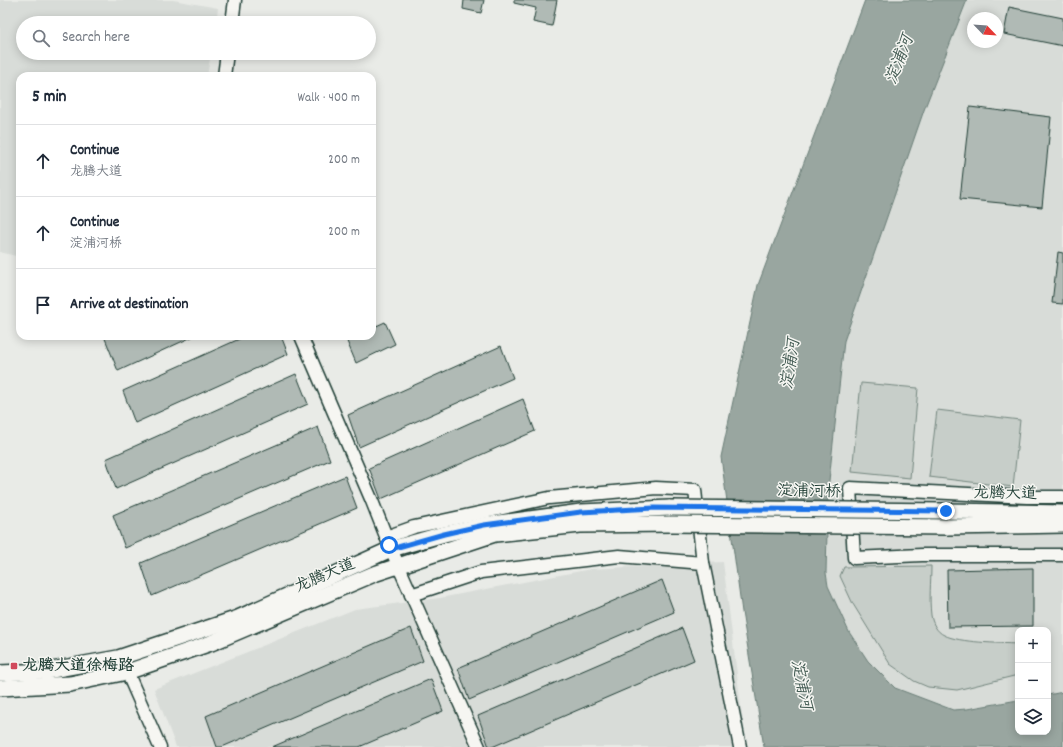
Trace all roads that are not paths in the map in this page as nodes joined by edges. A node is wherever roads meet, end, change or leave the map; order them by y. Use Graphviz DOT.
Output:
graph roads {
  1 [pos="235,0"];
  2 [pos="233,16"];
  3 [pos="226,60"];
  4 [pos="225,72"];
  5 [pos="303,340"];
  6 [pos="1063,497"];
  7 [pos="670,508"];
  8 [pos="946,511"];
  9 [pos="1063,513"];
  10 [pos="670,524"];
  11 [pos="1063,525"];
  12 [pos="947,527"];
  13 [pos="388,543"];
  14 [pos="1063,555"];
  15 [pos="703,563"];
  16 [pos="398,566"];
  17 [pos="412,595"];
  18 [pos="127,672"];
  19 [pos="0,673"];
  20 [pos="0,688"];
  21 [pos="160,747"];
  22 [pos="479,747"];
  23 [pos="740,747"];
  1 -- 2 [label="street"];
  3 -- 4 [label="street"];
  5 -- 13 [label="street"];
  6 -- 14 [label="street"];
  7 -- 8 [label="main road, 淀浦河桥, bridge"];
  7 -- 13 [label="main road, 龙腾大道"];
  8 -- 9 [label="main road, 龙腾大道"];
  10 -- 12 [label="main road, 淀浦河桥, bridge"];
  10 -- 16 [label="main road, 龙腾大道"];
  11 -- 12 [label="main road, 龙腾大道"];
  13 -- 15 [label="street"];
  13 -- 16 [label="street"];
  13 -- 19 [label="main road, 龙腾大道"];
  15 -- 17 [label="street"];
  15 -- 23 [label="street"];
  16 -- 17 [label="street"];
  16 -- 18 [label="main road, 龙腾大道"];
  17 -- 22 [label="street"];
  18 -- 20 [label="main road, 龙腾大道"];
  18 -- 21 [label="street"];
}
